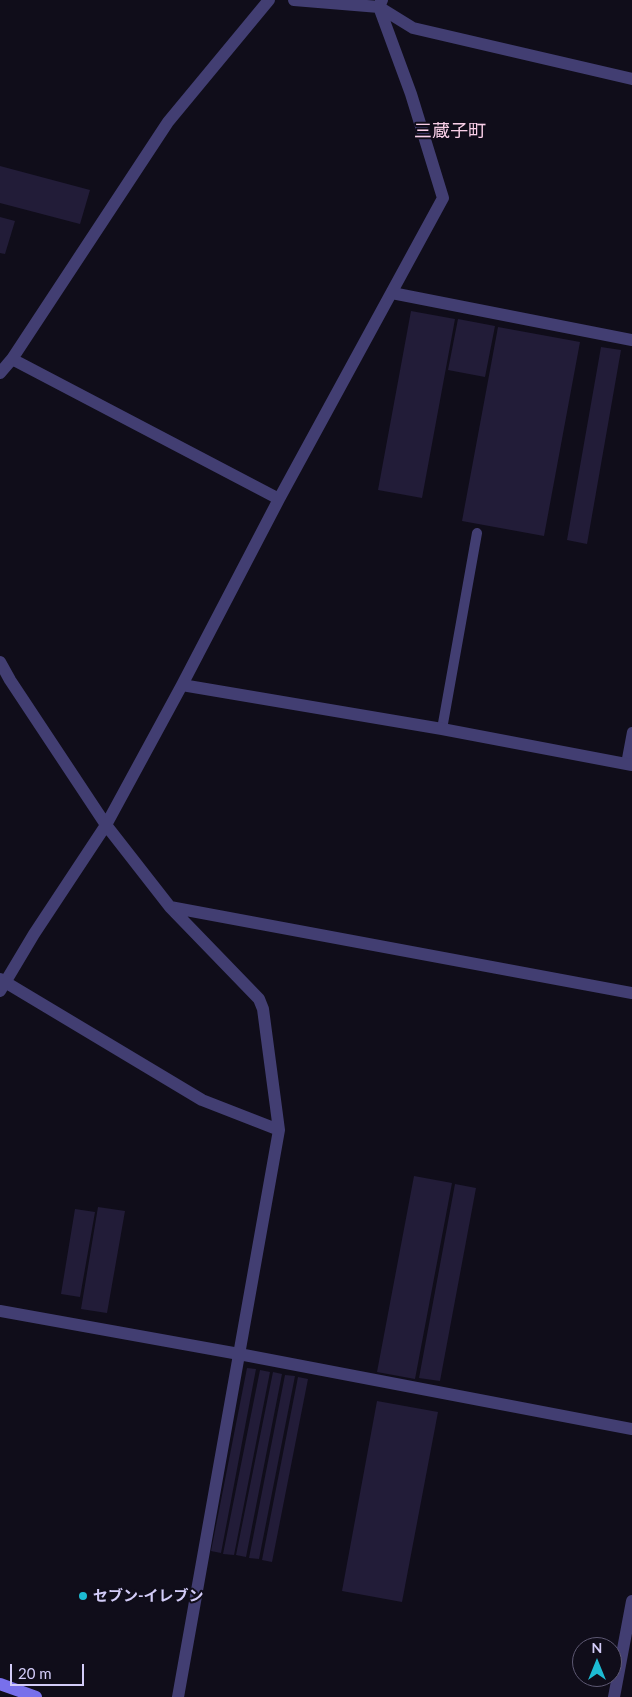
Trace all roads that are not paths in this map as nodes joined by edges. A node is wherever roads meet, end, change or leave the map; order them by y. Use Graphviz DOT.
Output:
graph roads {
  1 [pos="268,0"];
  2 [pos="294,0"];
  3 [pos="381,4"];
  4 [pos="632,79"];
  5 [pos="392,293"];
  6 [pos="632,340"];
  7 [pos="12,359"];
  8 [pos="0,373"];
  9 [pos="279,499"];
  10 [pos="477,532"];
  11 [pos="0,662"];
  12 [pos="182,685"];
  13 [pos="442,729"];
  14 [pos="632,732"];
  15 [pos="629,765"];
  16 [pos="106,824"];
  17 [pos="170,907"];
  18 [pos="2,984"];
  19 [pos="632,993"];
  20 [pos="279,1130"];
  21 [pos="0,1311"];
  22 [pos="239,1354"];
  23 [pos="632,1429"];
  24 [pos="632,1601"];
  25 [pos="0,1684"];
  26 [pos="36,1697"];
  27 [pos="178,1697"];
  28 [pos="614,1697"];
  1 -- 7 [label="street"];
  2 -- 3 [label="street"];
  3 -- 4 [label="street"];
  3 -- 5 [label="street"];
  5 -- 6 [label="street"];
  5 -- 9 [label="street"];
  7 -- 8 [label="street"];
  7 -- 9 [label="street"];
  9 -- 12 [label="street"];
  10 -- 13 [label="lane"];
  11 -- 16 [label="street"];
  12 -- 13 [label="street"];
  12 -- 16 [label="street"];
  13 -- 15 [label="street"];
  14 -- 15 [label="lane"];
  16 -- 17 [label="street"];
  16 -- 18 [label="street"];
  17 -- 19 [label="street"];
  17 -- 20 [label="street"];
  18 -- 20 [label="street"];
  20 -- 22 [label="street"];
  21 -- 22 [label="street"];
  22 -- 23 [label="street"];
  22 -- 27 [label="street"];
  24 -- 28 [label="street"];
  25 -- 26 [label="main road"];
}
